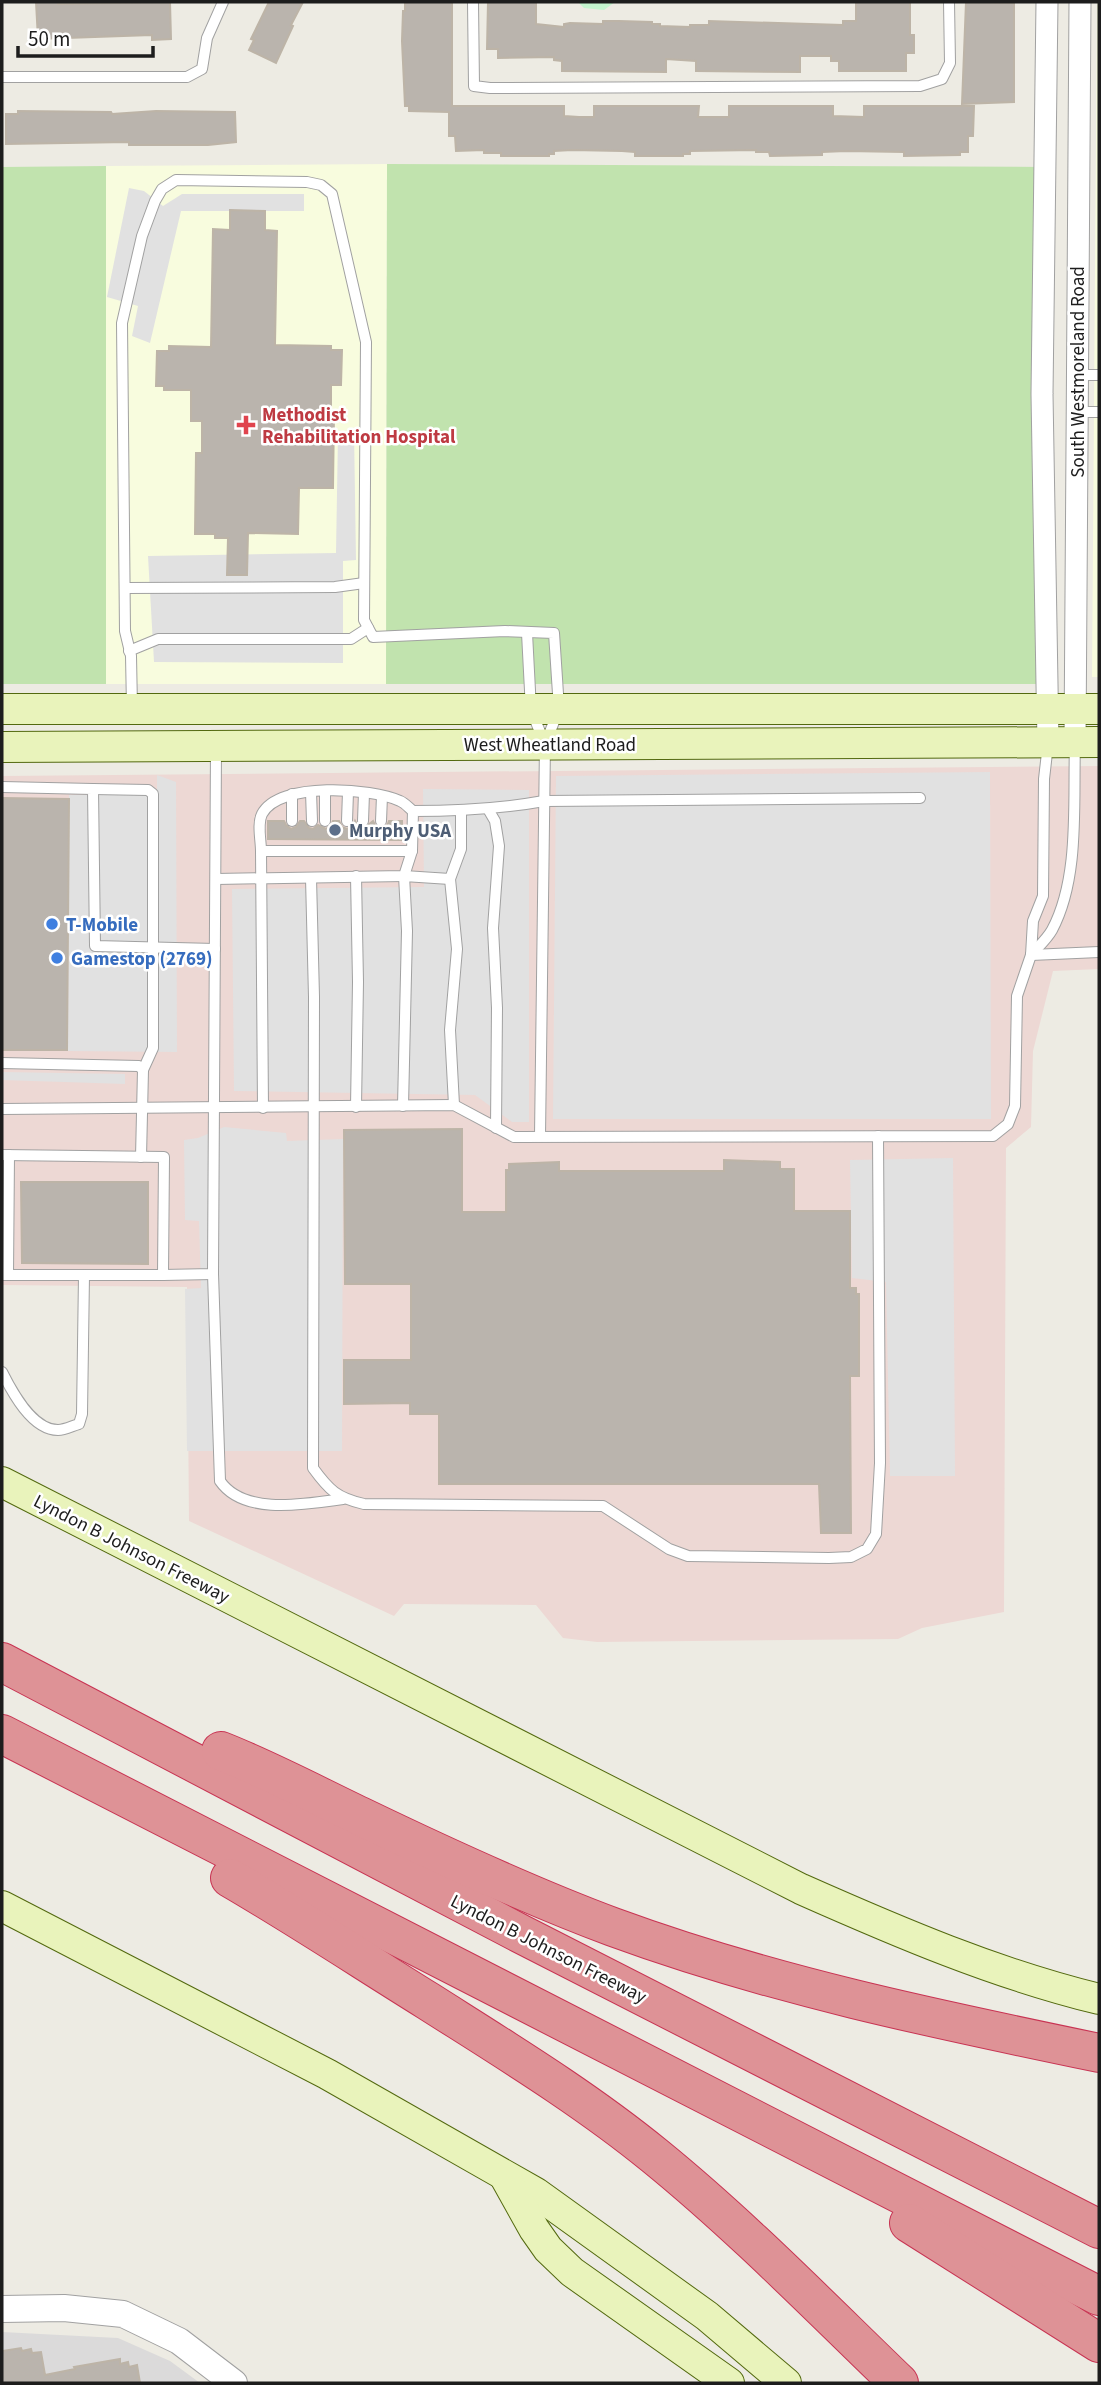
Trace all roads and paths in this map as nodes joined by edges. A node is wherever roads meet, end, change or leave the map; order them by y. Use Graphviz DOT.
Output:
graph roads {
  1 [pos="223,2"];
  2 [pos="472,2"];
  3 [pos="950,2"];
  4 [pos="1047,2"];
  5 [pos="1080,2"];
  6 [pos="2,77"];
  7 [pos="1076,375"];
  8 [pos="1099,375"];
  9 [pos="1042,394"];
  10 [pos="1077,412"];
  11 [pos="1099,412"];
  12 [pos="365,583"];
  13 [pos="125,588"];
  14 [pos="368,628"];
  15 [pos="527,633"];
  16 [pos="129,651"];
  17 [pos="132,708"];
  18 [pos="2,709"];
  19 [pos="545,709"];
  20 [pos="1074,709"];
  21 [pos="1074,742"];
  22 [pos="545,744"];
  23 [pos="2,747"];
  24 [pos="216,747"];
  25 [pos="2,788"];
  26 [pos="93,789"];
  27 [pos="325,791"];
  28 [pos="311,792"];
  29 [pos="348,792"];
  30 [pos="364,793"];
  31 [pos="292,794"];
  32 [pos="382,796"];
  33 [pos="920,798"];
  34 [pos="544,800"];
  35 [pos="488,809"];
  36 [pos="413,811"];
  37 [pos="461,811"];
  38 [pos="292,821"];
  39 [pos="312,821"];
  40 [pos="325,821"];
  41 [pos="347,821"];
  42 [pos="363,821"];
  43 [pos="381,821"];
  44 [pos="261,851"];
  45 [pos="412,851"];
  46 [pos="356,876"];
  47 [pos="404,876"];
  48 [pos="311,878"];
  49 [pos="216,879"];
  50 [pos="261,879"];
  51 [pos="450,879"];
  52 [pos="153,947"];
  53 [pos="215,948"];
  54 [pos="1099,952"];
  55 [pos="1031,955"];
  56 [pos="2,1063"];
  57 [pos="143,1070"];
  58 [pos="454,1105"];
  59 [pos="403,1106"];
  60 [pos="313,1107"];
  61 [pos="356,1107"];
  62 [pos="144,1108"];
  63 [pos="216,1108"];
  64 [pos="263,1108"];
  65 [pos="2,1109"];
  66 [pos="496,1128"];
  67 [pos="540,1136"];
  68 [pos="878,1136"];
  69 [pos="6,1155"];
  70 [pos="141,1157"];
  71 [pos="213,1274"];
  72 [pos="5,1275"];
  73 [pos="83,1275"];
  74 [pos="163,1275"];
  75 [pos="2,1372"];
  76 [pos="2,1482"];
  77 [pos="343,1499"];
  78 [pos="8,1665"];
  79 [pos="9,1738"];
  80 [pos="2,1906"];
  81 [pos="1099,1973"];
  82 [pos="1087,1996"];
  83 [pos="1099,2053"];
  84 [pos="806,2079"];
  85 [pos="781,2133"];
  86 [pos="503,2174"];
  87 [pos="1099,2201"];
  88 [pos="1099,2229"];
  89 [pos="1099,2296"];
  90 [pos="2,2309"];
  91 [pos="1099,2343"];
  92 [pos="234,2383"];
  93 [pos="729,2383"];
  94 [pos="786,2383"];
  95 [pos="899,2383"];
  1 -- 6 [label="lane"];
  2 -- 3 [label="lane"];
  4 -- 9 [label="street, South Westmoreland Road"];
  5 -- 7 [label="street, South Westmoreland Road"];
  7 -- 8 [label="lane"];
  7 -- 9 [label="street"];
  7 -- 10 [label="street, South Westmoreland Road"];
  9 -- 10 [label="street"];
  9 -- 20 [label="street, South Westmoreland Road"];
  10 -- 11 [label="lane"];
  10 -- 20 [label="street, South Westmoreland Road"];
  12 -- 13 [label="lane"];
  12 -- 13 [label="lane"];
  12 -- 14 [label="lane"];
  13 -- 16 [label="lane"];
  14 -- 15 [label="lane"];
  14 -- 16 [label="lane"];
  15 -- 19 [label="lane"];
  15 -- 19 [label="lane"];
  16 -- 17 [label="lane"];
  17 -- 18 [label="main road, West Wheatland Road"];
  17 -- 19 [label="main road, West Wheatland Road"];
  19 -- 20 [label="main road, West Wheatland Road"];
  19 -- 22 [label="lane"];
  19 -- 22 [label="lane"];
  20 -- 21 [label="street, South Westmoreland Road"];
  21 -- 22 [label="main road, West Wheatland Road"];
  21 -- 55 [label="lane"];
  21 -- 55 [label="lane"];
  22 -- 24 [label="main road, West Wheatland Road"];
  22 -- 34 [label="lane"];
  23 -- 24 [label="main road, West Wheatland Road"];
  24 -- 49 [label="lane"];
  25 -- 26 [label="lane"];
  26 -- 52 [label="lane"];
  26 -- 52 [label="lane"];
  27 -- 28 [label="lane"];
  27 -- 29 [label="lane"];
  27 -- 40 [label="lane"];
  28 -- 31 [label="lane"];
  28 -- 39 [label="lane"];
  29 -- 30 [label="lane"];
  29 -- 41 [label="lane"];
  30 -- 32 [label="lane"];
  30 -- 42 [label="lane"];
  31 -- 38 [label="lane"];
  31 -- 44 [label="lane"];
  32 -- 36 [label="lane"];
  32 -- 43 [label="lane"];
  33 -- 34 [label="lane"];
  34 -- 35 [label="lane"];
  34 -- 67 [label="lane"];
  35 -- 37 [label="lane"];
  35 -- 66 [label="lane"];
  36 -- 37 [label="lane"];
  36 -- 45 [label="lane"];
  37 -- 51 [label="lane"];
  44 -- 45 [label="lane"];
  44 -- 50 [label="lane"];
  45 -- 47 [label="lane"];
  46 -- 47 [label="lane"];
  46 -- 48 [label="lane"];
  46 -- 61 [label="lane"];
  47 -- 51 [label="lane"];
  47 -- 59 [label="lane"];
  48 -- 50 [label="lane"];
  48 -- 60 [label="lane"];
  49 -- 50 [label="lane"];
  49 -- 53 [label="lane"];
  50 -- 64 [label="lane"];
  51 -- 58 [label="lane"];
  52 -- 53 [label="lane"];
  52 -- 57 [label="lane"];
  53 -- 63 [label="lane"];
  54 -- 55 [label="lane"];
  55 -- 68 [label="lane"];
  56 -- 57 [label="lane"];
  57 -- 62 [label="lane"];
  58 -- 59 [label="lane"];
  58 -- 66 [label="lane"];
  59 -- 61 [label="lane"];
  60 -- 61 [label="lane"];
  60 -- 64 [label="lane"];
  60 -- 77 [label="lane"];
  62 -- 63 [label="lane"];
  62 -- 65 [label="lane"];
  62 -- 70 [label="lane"];
  63 -- 64 [label="lane"];
  63 -- 71 [label="lane"];
  66 -- 67 [label="lane"];
  67 -- 68 [label="lane"];
  68 -- 77 [label="lane"];
  69 -- 70 [label="lane"];
  69 -- 72 [label="lane"];
  70 -- 74 [label="lane"];
  71 -- 74 [label="lane"];
  71 -- 77 [label="lane"];
  72 -- 73 [label="lane"];
  73 -- 74 [label="lane"];
  73 -- 75 [label="lane"];
  76 -- 82 [label="main road, Lyndon B Johnson Freeway"];
  78 -- 83 [label="highway"];
  78 -- 84 [label="highway, Lyndon B Johnson Freeway"];
  79 -- 85 [label="highway"];
  79 -- 95 [label="highway"];
  80 -- 86 [label="main road"];
  81 -- 82 [label="main road"];
  84 -- 87 [label="highway"];
  84 -- 88 [label="highway, Lyndon B Johnson Freeway"];
  85 -- 89 [label="highway"];
  85 -- 91 [label="highway"];
  86 -- 93 [label="main road"];
  86 -- 94 [label="main road"];
  90 -- 92 [label="street"];
}
